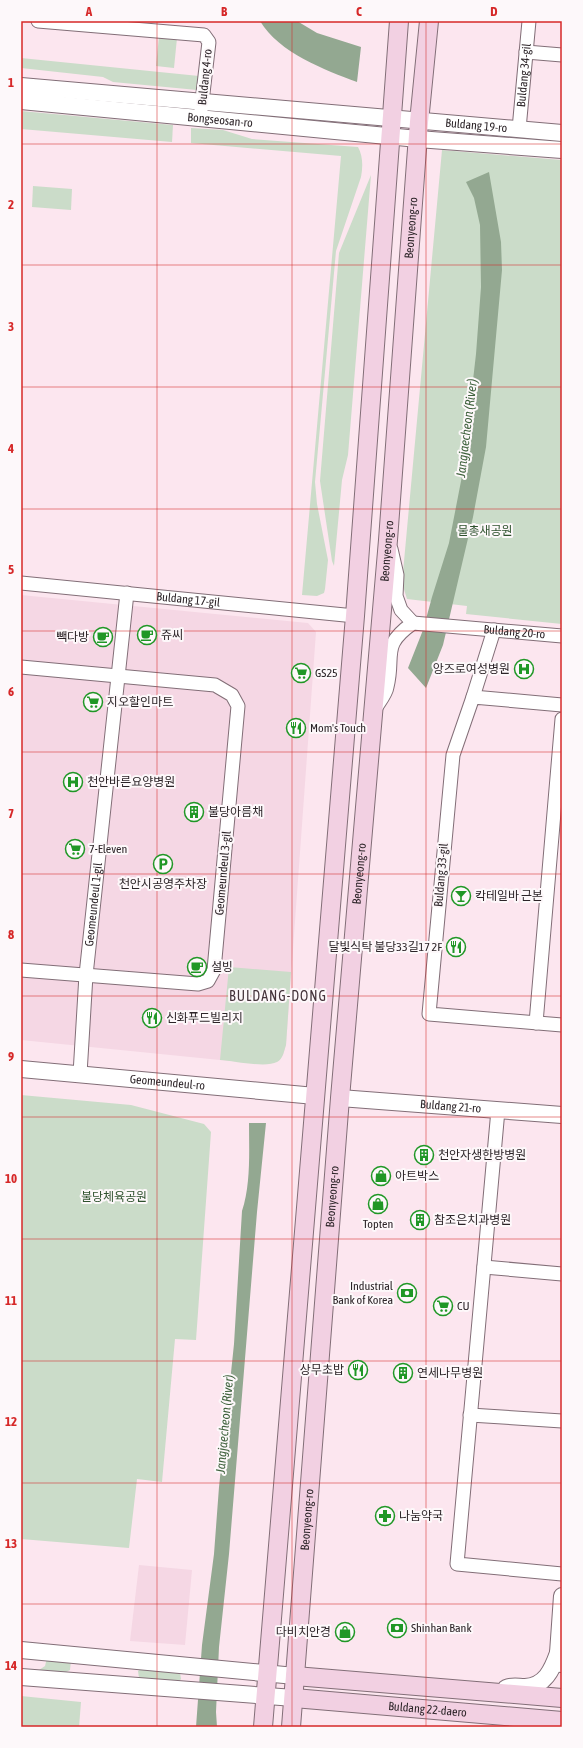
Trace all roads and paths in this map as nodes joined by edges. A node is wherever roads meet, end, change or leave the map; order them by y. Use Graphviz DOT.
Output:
graph roads {
  1 [pos="38,21"];
  2 [pos="399,21"];
  3 [pos="429,21"];
  4 [pos="529,21"];
  5 [pos="526,52"];
  6 [pos="562,55"];
  7 [pos="21,86"];
  8 [pos="21,101"];
  9 [pos="202,102"];
  10 [pos="200,118"];
  11 [pos="391,127"];
  12 [pos="519,129"];
  13 [pos="419,130"];
  14 [pos="562,133"];
  15 [pos="562,150"];
  16 [pos="388,540"];
  17 [pos="21,582"];
  18 [pos="127,593"];
  19 [pos="355,616"];
  20 [pos="413,623"];
  21 [pos="494,630"];
  22 [pos="562,636"];
  23 [pos="21,667"];
  24 [pos="118,676"];
  25 [pos="473,697"];
  26 [pos="562,705"];
  27 [pos="374,710"];
  28 [pos="562,719"];
  29 [pos="21,970"];
  30 [pos="86,975"];
  31 [pos="536,1023"];
  32 [pos="562,1025"];
  33 [pos="21,1068"];
  34 [pos="80,1074"];
  35 [pos="315,1096"];
  36 [pos="340,1098"];
  37 [pos="498,1110"];
  38 [pos="562,1116"];
  39 [pos="484,1267"];
  40 [pos="562,1274"];
  41 [pos="470,1415"];
  42 [pos="562,1421"];
  43 [pos="562,1574"];
  44 [pos="562,1596"];
  45 [pos="28,1651"];
  46 [pos="560,1661"];
  47 [pos="21,1670"];
  48 [pos="268,1674"];
  49 [pos="295,1676"];
  50 [pos="21,1677"];
  51 [pos="495,1693"];
  52 [pos="265,1697"];
  53 [pos="294,1698"];
  54 [pos="562,1698"];
  55 [pos="494,1715"];
  56 [pos="562,1721"];
  57 [pos="262,1727"];
  58 [pos="291,1727"];
  59 [pos="528,1727"];
  1 -- 9 [label="street, Buldang 4-ro"];
  2 -- 11 [label="main road, Beonyeong-ro"];
  3 -- 13 [label="main road, Beonyeong-ro"];
  4 -- 5 [label="street, Buldang 34-gil"];
  5 -- 6 [label="street"];
  5 -- 12 [label="street, Buldang 34-gil"];
  7 -- 9 [label="street, Bongseosan-ro"];
  8 -- 10 [label="street, Bongseosan-ro"];
  9 -- 10 [label="street, Buldang 4-ro"];
  9 -- 11 [label="street, Bongseosan-ro"];
  10 -- 11 [label="street, Bongseosan-ro"];
  11 -- 13 [label="street, Bongseosan-ro"];
  11 -- 19 [label="main road, Beonyeong-ro"];
  12 -- 13 [label="street, Buldang 19-ro"];
  12 -- 14 [label="street, Buldang 19-ro"];
  13 -- 15 [label="street, Buldang 19-ro"];
  13 -- 16 [label="main road, Beonyeong-ro"];
  16 -- 20 [label="street"];
  16 -- 27 [label="main road, Beonyeong-ro"];
  17 -- 18 [label="street, Buldang 17-gil"];
  18 -- 19 [label="street, Buldang 17-gil"];
  18 -- 24 [label="street, Geomeundeul 1-gil"];
  19 -- 35 [label="main road, Beonyeong-ro"];
  20 -- 21 [label="street, Buldang 20-ro"];
  20 -- 27 [label="street"];
  21 -- 22 [label="street, Buldang 20-ro"];
  21 -- 25 [label="street"];
  23 -- 24 [label="street, Geomeundeul 3-gil"];
  24 -- 30 [label="street, Geomeundeul 1-gil"];
  24 -- 30 [label="street, Geomeundeul 3-gil"];
  25 -- 26 [label="street"];
  25 -- 31 [label="street, Buldang 33-gil"];
  27 -- 36 [label="main road, Beonyeong-ro"];
  28 -- 31 [label="street"];
  29 -- 30 [label="street, Geomeundeul 3-gil"];
  30 -- 34 [label="street, Geomeundeul 1-gil"];
  31 -- 32 [label="street, Buldang 33-gil"];
  33 -- 34 [label="street, Geomeundeul-ro"];
  34 -- 35 [label="street, Geomeundeul-ro"];
  35 -- 36 [label="main road"];
  35 -- 48 [label="main road, Beonyeong-ro"];
  36 -- 37 [label="street, Buldang 21-ro"];
  36 -- 49 [label="main road, Beonyeong-ro"];
  37 -- 38 [label="street, Buldang 21-ro"];
  37 -- 39 [label="street"];
  39 -- 40 [label="street"];
  39 -- 41 [label="street"];
  41 -- 42 [label="street"];
  41 -- 43 [label="street"];
  44 -- 46 [label="street"];
  45 -- 47 [label="street"];
  45 -- 48 [label="street"];
  46 -- 51 [label="street"];
  48 -- 49 [label="street"];
  48 -- 52 [label="main road, Beonyeong-ro"];
  49 -- 51 [label="main road, Buldang 22-daero"];
  49 -- 53 [label="main road, Beonyeong-ro"];
  50 -- 52 [label="street"];
  51 -- 54 [label="main road, Buldang 22-daero"];
  52 -- 53 [label="street"];
  52 -- 57 [label="main road, Beonyeong-ro"];
  53 -- 55 [label="main road, Buldang 22-daero"];
  53 -- 58 [label="main road, Beonyeong-ro"];
  55 -- 56 [label="main road, Buldang 22-daero"];
  55 -- 59 [label="street"];
}
